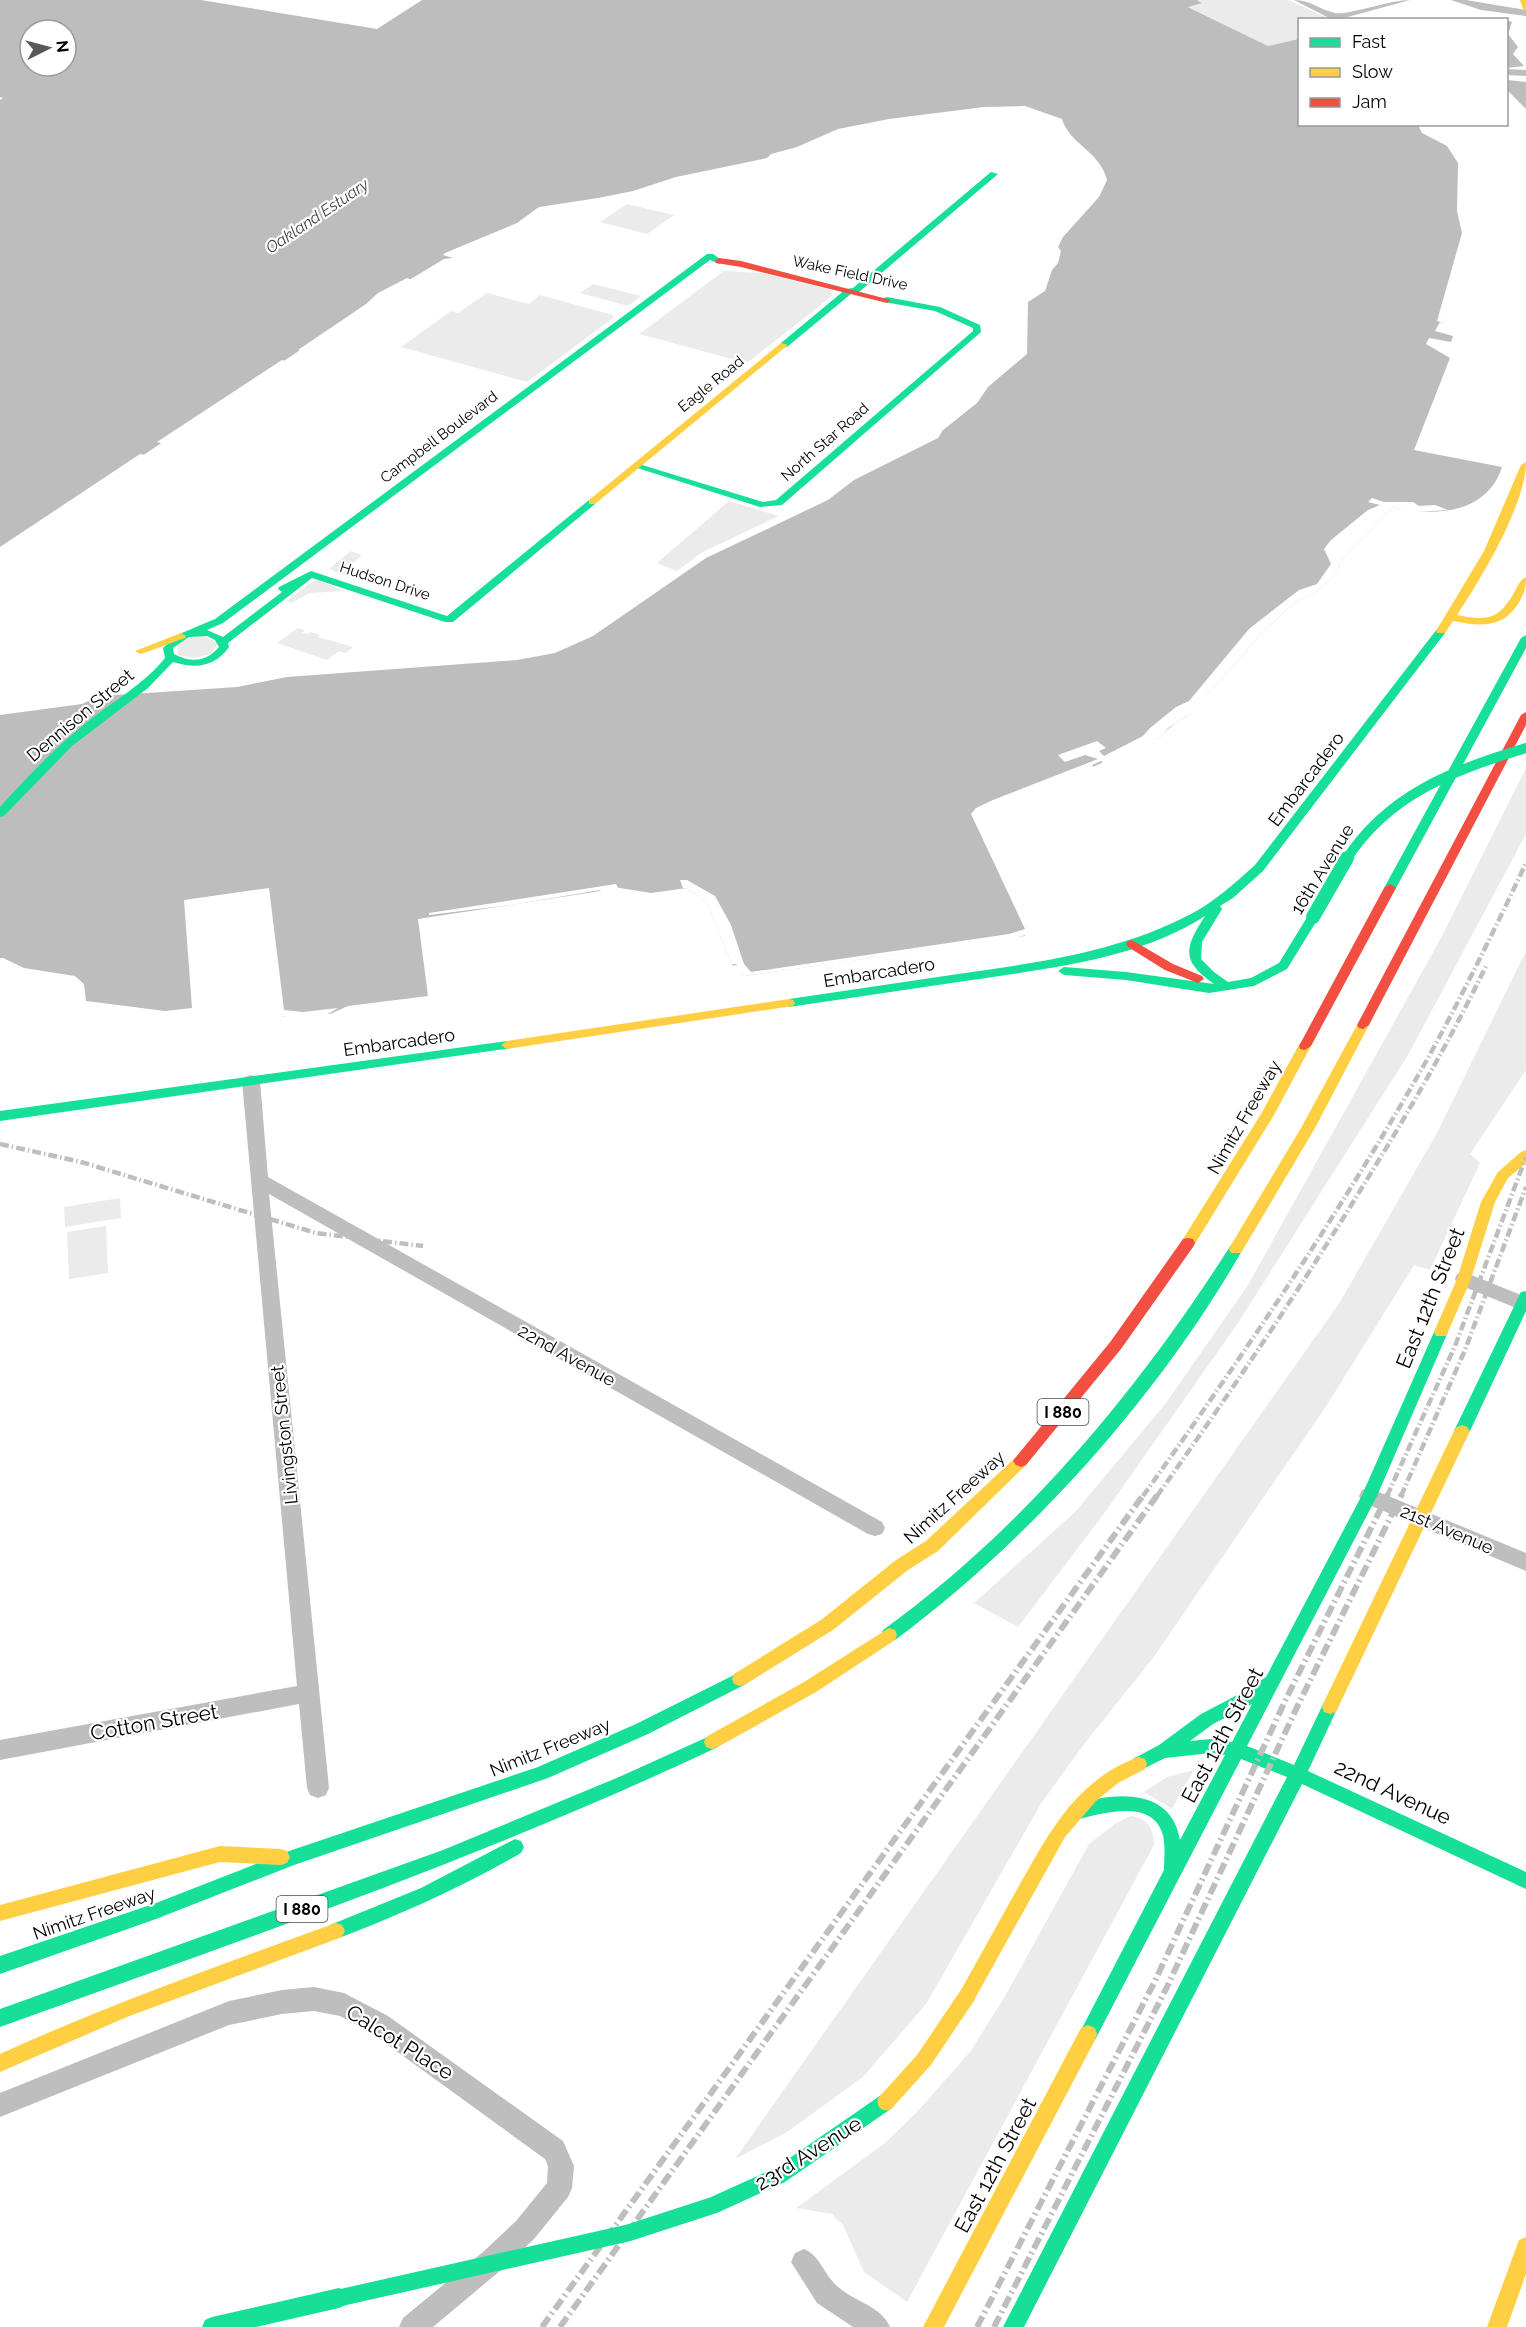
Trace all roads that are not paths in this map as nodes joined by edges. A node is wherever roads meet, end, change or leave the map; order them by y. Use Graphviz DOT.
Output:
graph roads {
  1 [pos="1299,0"];
  2 [pos="1405,0"];
  3 [pos="1456,0"];
  4 [pos="1523,0"];
  5 [pos="1526,11"];
  6 [pos="1338,18"];
  7 [pos="1508,72"];
  8 [pos="1526,73"];
  9 [pos="994,174"];
  10 [pos="710,256"];
  11 [pos="723,263"];
  12 [pos="849,291"];
  13 [pos="977,332"];
  14 [pos="518,416"];
  15 [pos="1526,465"];
  16 [pos="636,466"];
  17 [pos="1526,580"];
  18 [pos="1451,617"];
  19 [pos="449,620"];
  20 [pos="182,636"];
  21 [pos="1526,638"];
  22 [pos="222,640"];
  23 [pos="170,657"];
  24 [pos="193,664"];
  25 [pos="161,672"];
  26 [pos="1526,715"];
  27 [pos="1526,748"];
  28 [pos="0,814"];
  29 [pos="1221,903"];
  30 [pos="1132,944"];
  31 [pos="1118,949"];
  32 [pos="1019,969"];
  33 [pos="1164,983"];
  34 [pos="1224,985"];
  35 [pos="251,1081"];
  36 [pos="0,1116"];
  37 [pos="1526,1155"];
  38 [pos="259,1180"];
  39 [pos="1464,1279"];
  40 [pos="1525,1301"];
  41 [pos="1369,1496"];
  42 [pos="1421,1517"];
  43 [pos="874,1528"];
  44 [pos="1526,1562"];
  45 [pos="1274,1680"];
  46 [pos="309,1693"];
  47 [pos="0,1750"];
  48 [pos="1238,1750"];
  49 [pos="1162,1751"];
  50 [pos="1298,1774"];
  51 [pos="318,1788"];
  52 [pos="602,1796"];
  53 [pos="1075,1812"];
  54 [pos="292,1858"];
  55 [pos="1173,1871"];
  56 [pos="1526,1881"];
  57 [pos="0,1913"];
  58 [pos="0,1965"];
  59 [pos="0,2018"];
  60 [pos="0,2063"];
  61 [pos="0,2105"];
  62 [pos="1526,2247"];
  63 [pos="804,2262"];
  64 [pos="212,2327"];
  65 [pos="412,2327"];
  66 [pos="877,2327"];
  67 [pos="933,2327"];
  68 [pos="1013,2327"];
  69 [pos="1497,2327"];
  1 -- 6 [label="street"];
  2 -- 6 [label="street"];
  3 -- 5 [label="street"];
  4 -- 5 [label="main road"];
  7 -- 8 [label="street"];
  9 -- 12 [label="main road, Eagle Road"];
  10 -- 11 [label="main road, Wake Field Drive"];
  10 -- 20 [label="main road, Campbell Boulevard"];
  11 -- 12 [label="main road, Wake Field Drive"];
  11 -- 14 [label="main road, Campbell Boulevard"];
  12 -- 13 [label="main road, Wake Field Drive"];
  12 -- 16 [label="main road, Eagle Road"];
  13 -- 16 [label="main road, North Star Road"];
  15 -- 18 [label="main road, Embarcadero"];
  16 -- 19 [label="main road, Eagle Road"];
  17 -- 18 [label="main road"];
  18 -- 29 [label="main road, Embarcadero"];
  19 -- 22 [label="main road, Hudson Drive"];
  20 -- 22 [label="main road"];
  20 -- 23 [label="main road, Dennison Street"];
  20 -- 23 [label="main road"];
  21 -- 54 [label="main road, Nimitz Freeway / I 880"];
  22 -- 24 [label="main road, Dennison Street"];
  23 -- 24 [label="main road"];
  23 -- 25 [label="main road, Dennison Street"];
  24 -- 25 [label="main road, Dennison Street"];
  25 -- 28 [label="main road, Dennison Street"];
  26 -- 52 [label="main road, I 880"];
  27 -- 34 [label="main road, 16th Avenue, bridge"];
  29 -- 30 [label="main road, Embarcadero"];
  29 -- 34 [label="main road"];
  30 -- 31 [label="main road, Embarcadero"];
  30 -- 34 [label="main road"];
  31 -- 32 [label="main road, Embarcadero"];
  31 -- 33 [label="main road"];
  32 -- 33 [label="main road, 16th Avenue"];
  32 -- 35 [label="main road, Embarcadero"];
  33 -- 34 [label="main road, 16th Avenue"];
  35 -- 36 [label="main road, Embarcadero"];
  35 -- 38 [label="street, Livingston Street"];
  37 -- 39 [label="main road, East 12th Street"];
  38 -- 43 [label="street, 22nd Avenue"];
  38 -- 46 [label="street, Livingston Street"];
  39 -- 40 [label="street"];
  39 -- 41 [label="main road, East 12th Street"];
  40 -- 42 [label="main road"];
  41 -- 42 [label="street, 21st Avenue"];
  41 -- 45 [label="main road, East 12th Street"];
  42 -- 44 [label="street, 21st Avenue"];
  42 -- 50 [label="main road"];
  45 -- 48 [label="main road, East 12th Street"];
  45 -- 49 [label="main road"];
  46 -- 47 [label="street, Cotton Street"];
  46 -- 51 [label="street, Livingston Street"];
  48 -- 49 [label="main road, 23rd Avenue"];
  48 -- 50 [label="main road, 22nd Avenue"];
  48 -- 55 [label="main road, East 12th Street"];
  49 -- 53 [label="main road, 23rd Avenue"];
  50 -- 56 [label="main road, 22nd Avenue"];
  50 -- 68 [label="main road"];
  52 -- 59 [label="main road, I 880"];
  52 -- 60 [label="main road"];
  53 -- 55 [label="main road"];
  53 -- 64 [label="main road, 23rd Avenue, bridge"];
  54 -- 57 [label="main road"];
  54 -- 58 [label="main road, Nimitz Freeway / I 880"];
  55 -- 67 [label="main road, East 12th Street"];
  61 -- 65 [label="street, Calcot Place"];
  62 -- 69 [label="main road"];
  63 -- 66 [label="street"];
}
